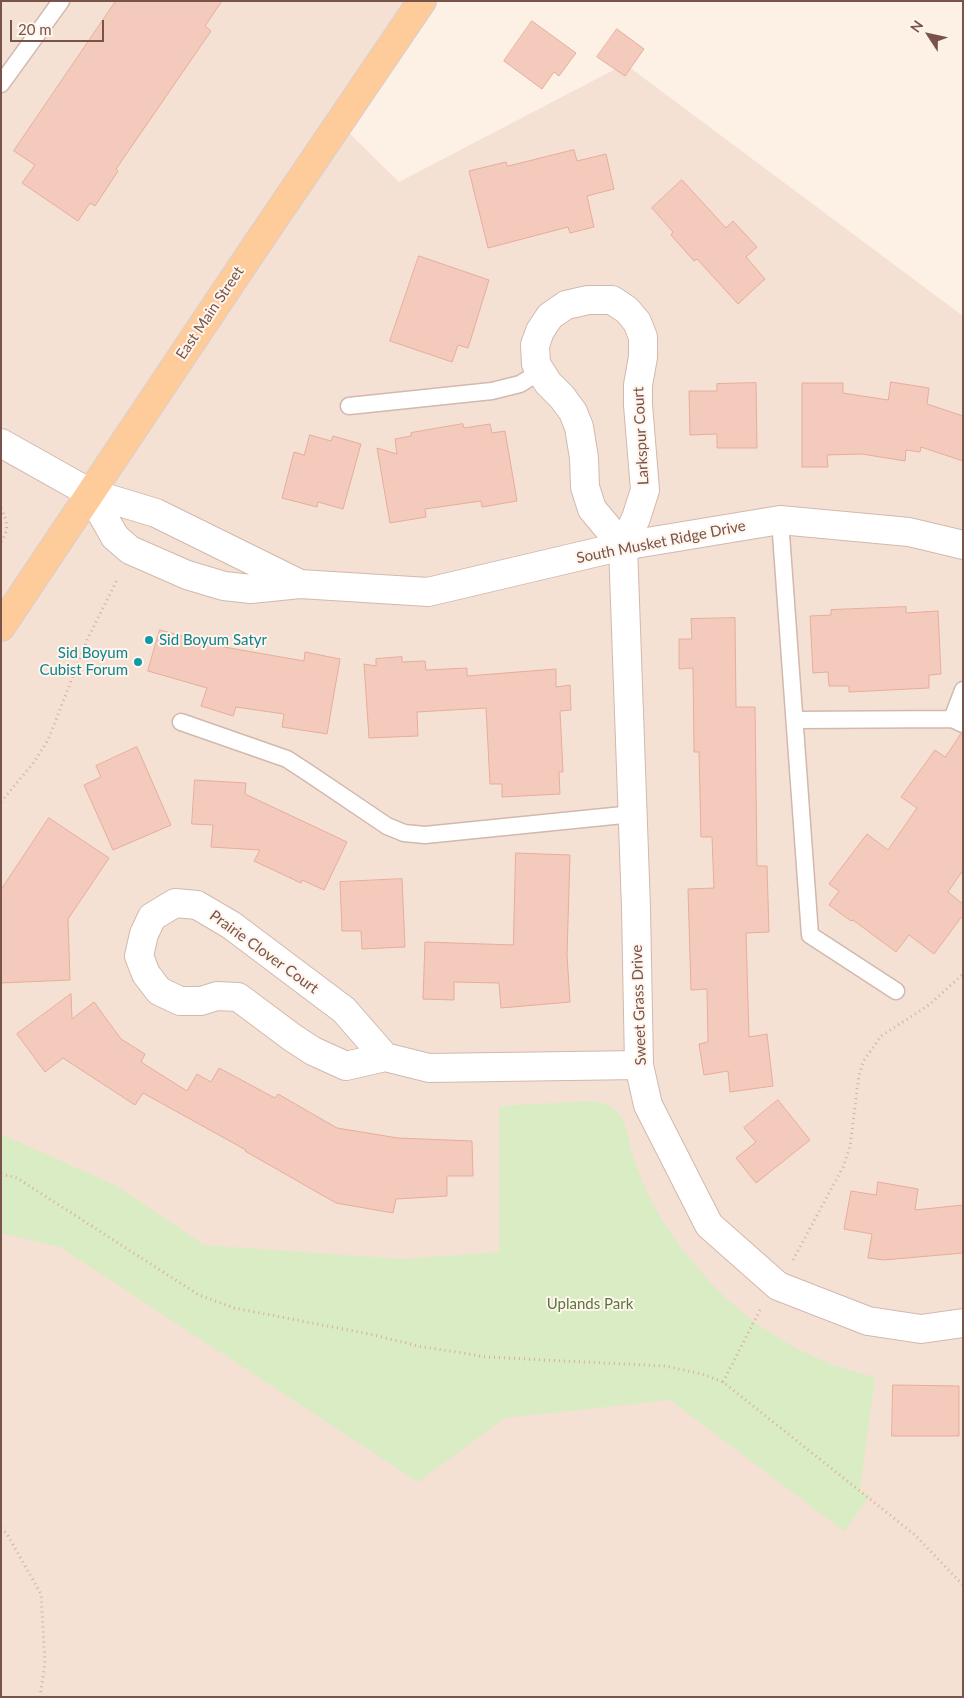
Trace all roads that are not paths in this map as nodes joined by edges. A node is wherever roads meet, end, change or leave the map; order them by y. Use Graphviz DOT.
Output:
graph roads {
  1 [pos="61,1"];
  2 [pos="422,1"];
  3 [pos="1,84"];
  4 [pos="541,371"];
  5 [pos="349,406"];
  6 [pos="1,443"];
  7 [pos="90,493"];
  8 [pos="780,520"];
  9 [pos="623,546"];
  10 [pos="963,546"];
  11 [pos="300,584"];
  12 [pos="1,627"];
  13 [pos="963,690"];
  14 [pos="795,720"];
  15 [pos="181,722"];
  16 [pos="958,722"];
  17 [pos="633,814"];
  18 [pos="896,991"];
  19 [pos="384,1057"];
  20 [pos="639,1065"];
  21 [pos="963,1323"];
  1 -- 3 [label="lane"];
  2 -- 7 [label="main road, East Main Street"];
  4 -- 5 [label="lane"];
  4 -- 9 [label="street, Larkspur Court"];
  4 -- 9 [label="street, Larkspur Court"];
  6 -- 7 [label="street"];
  7 -- 11 [label="street, South Musket Ridge Drive"];
  7 -- 11 [label="street, South Musket Ridge Drive"];
  7 -- 12 [label="main road, East Main Street"];
  8 -- 9 [label="street, South Musket Ridge Drive"];
  8 -- 10 [label="street, South Musket Ridge Drive"];
  8 -- 14 [label="lane"];
  9 -- 11 [label="street, South Musket Ridge Drive"];
  9 -- 17 [label="street, Sweet Grass Drive"];
  13 -- 16 [label="lane"];
  14 -- 16 [label="lane"];
  14 -- 18 [label="lane"];
  15 -- 17 [label="lane"];
  17 -- 20 [label="street, Sweet Grass Drive"];
  19 -- 19 [label="street, Prairie Clover Court"];
  19 -- 20 [label="street, Prairie Clover Court"];
  20 -- 21 [label="street, Sweet Grass Drive"];
}
